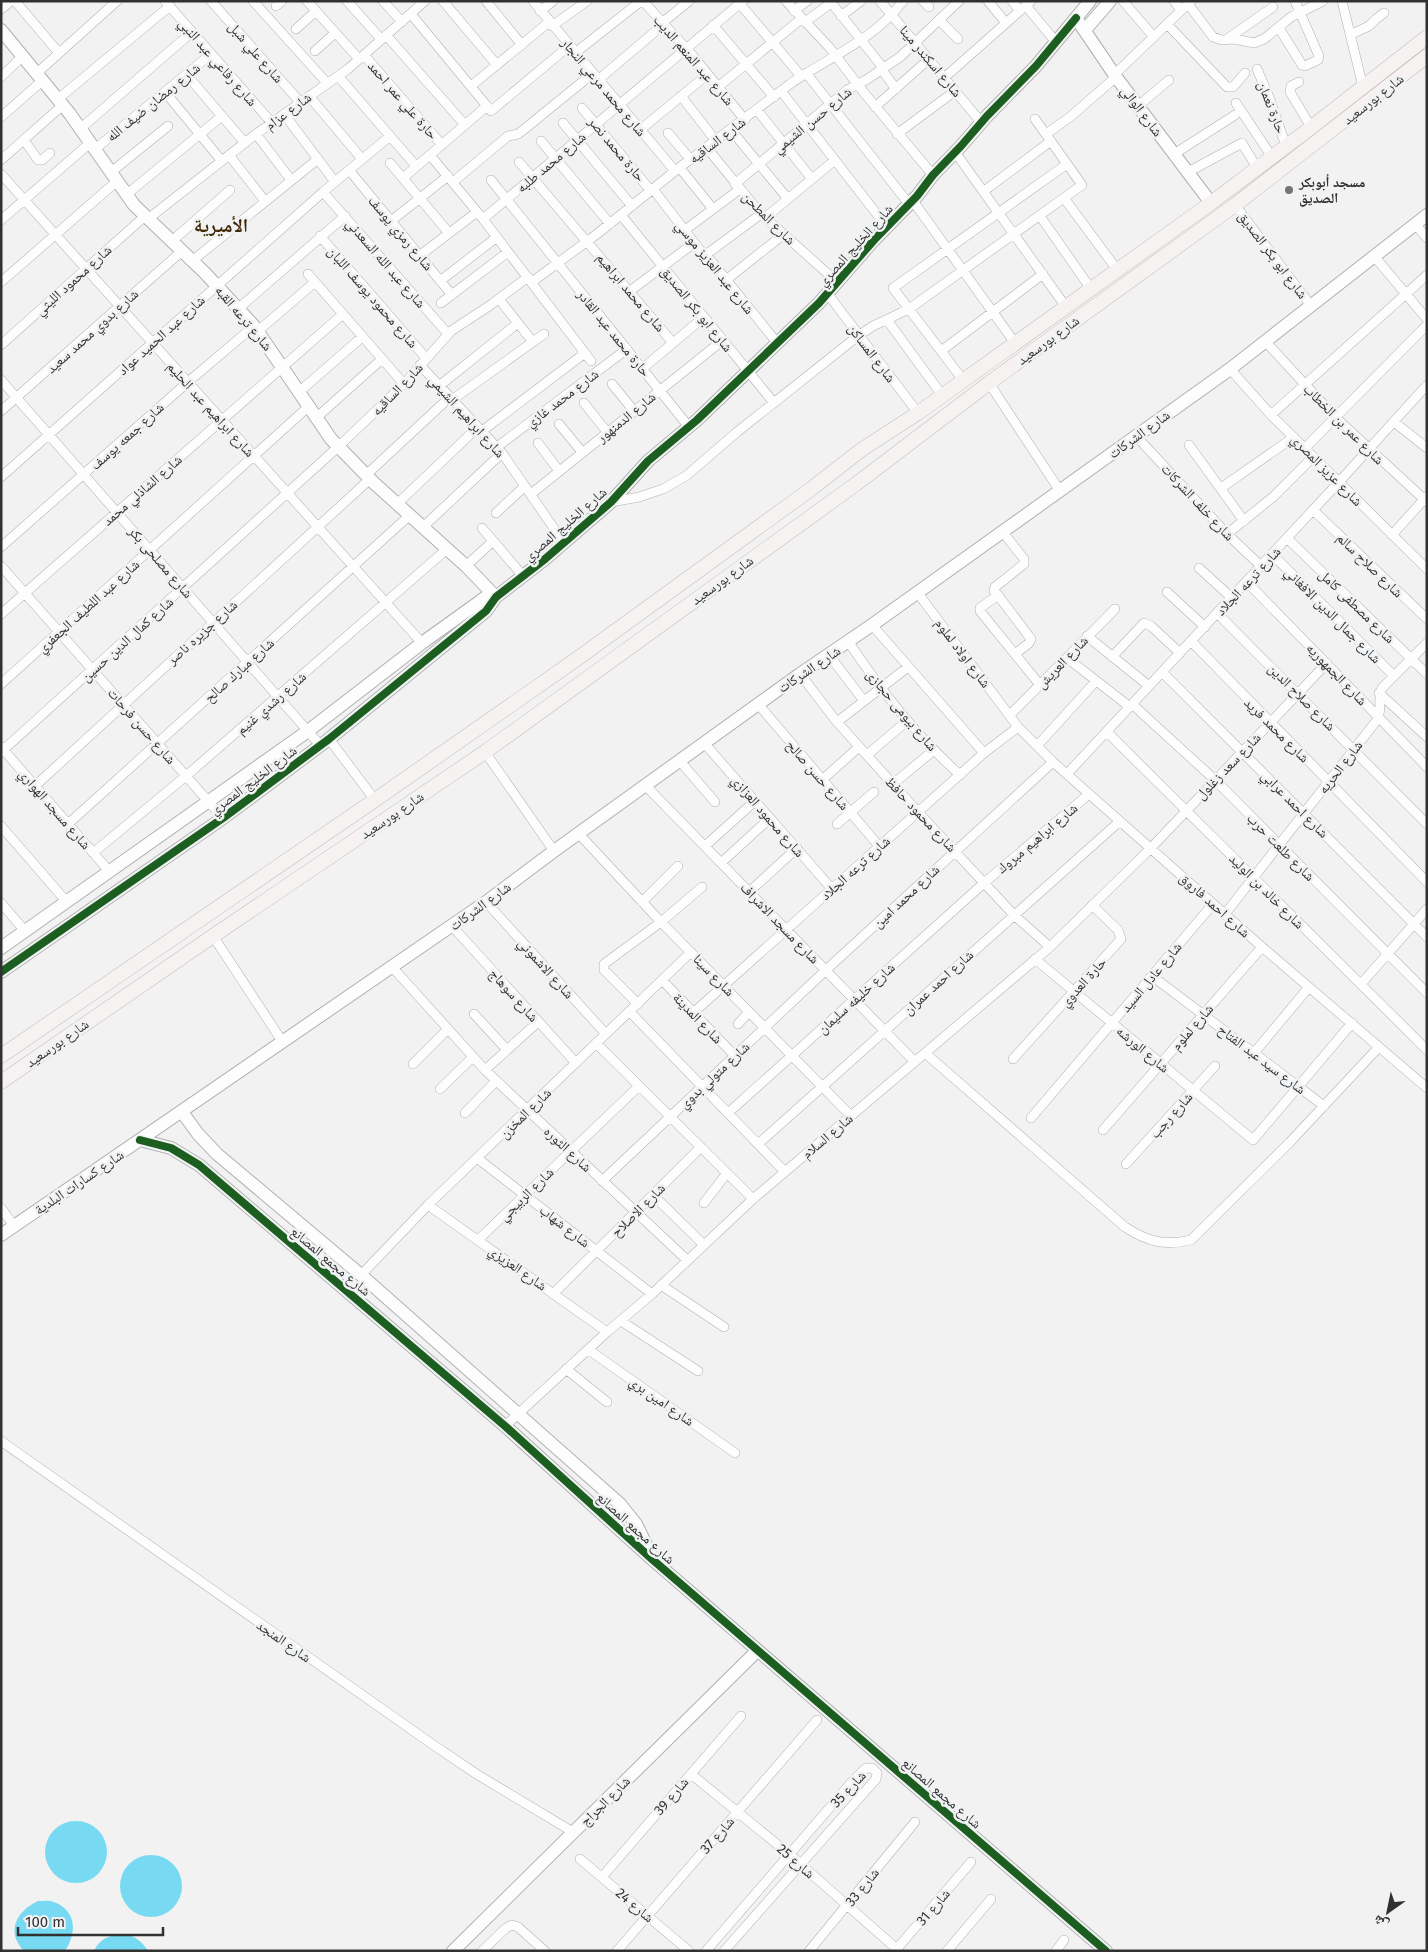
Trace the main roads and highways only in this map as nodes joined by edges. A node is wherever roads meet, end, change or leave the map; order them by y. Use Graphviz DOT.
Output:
graph roads {
  1 [pos="1427,37"];
  2 [pos="1427,56"];
  3 [pos="861,450"];
  4 [pos="880,466"];
  5 [pos="837,468"];
  6 [pos="856,484"];
  7 [pos="1,1056"];
  8 [pos="1,1082"];
  1 -- 3 [label="main road, شارع بورسعيد"];
  2 -- 4 [label="main road, شارع بورسعيد"];
  3 -- 4 [label="main road"];
  3 -- 5 [label="main road, شارع بورسعيد"];
  4 -- 6 [label="main road, شارع بورسعيد"];
  5 -- 6 [label="main road"];
  5 -- 7 [label="main road, شارع بورسعيد"];
  6 -- 8 [label="main road, شارع بورسعيد"];
}
